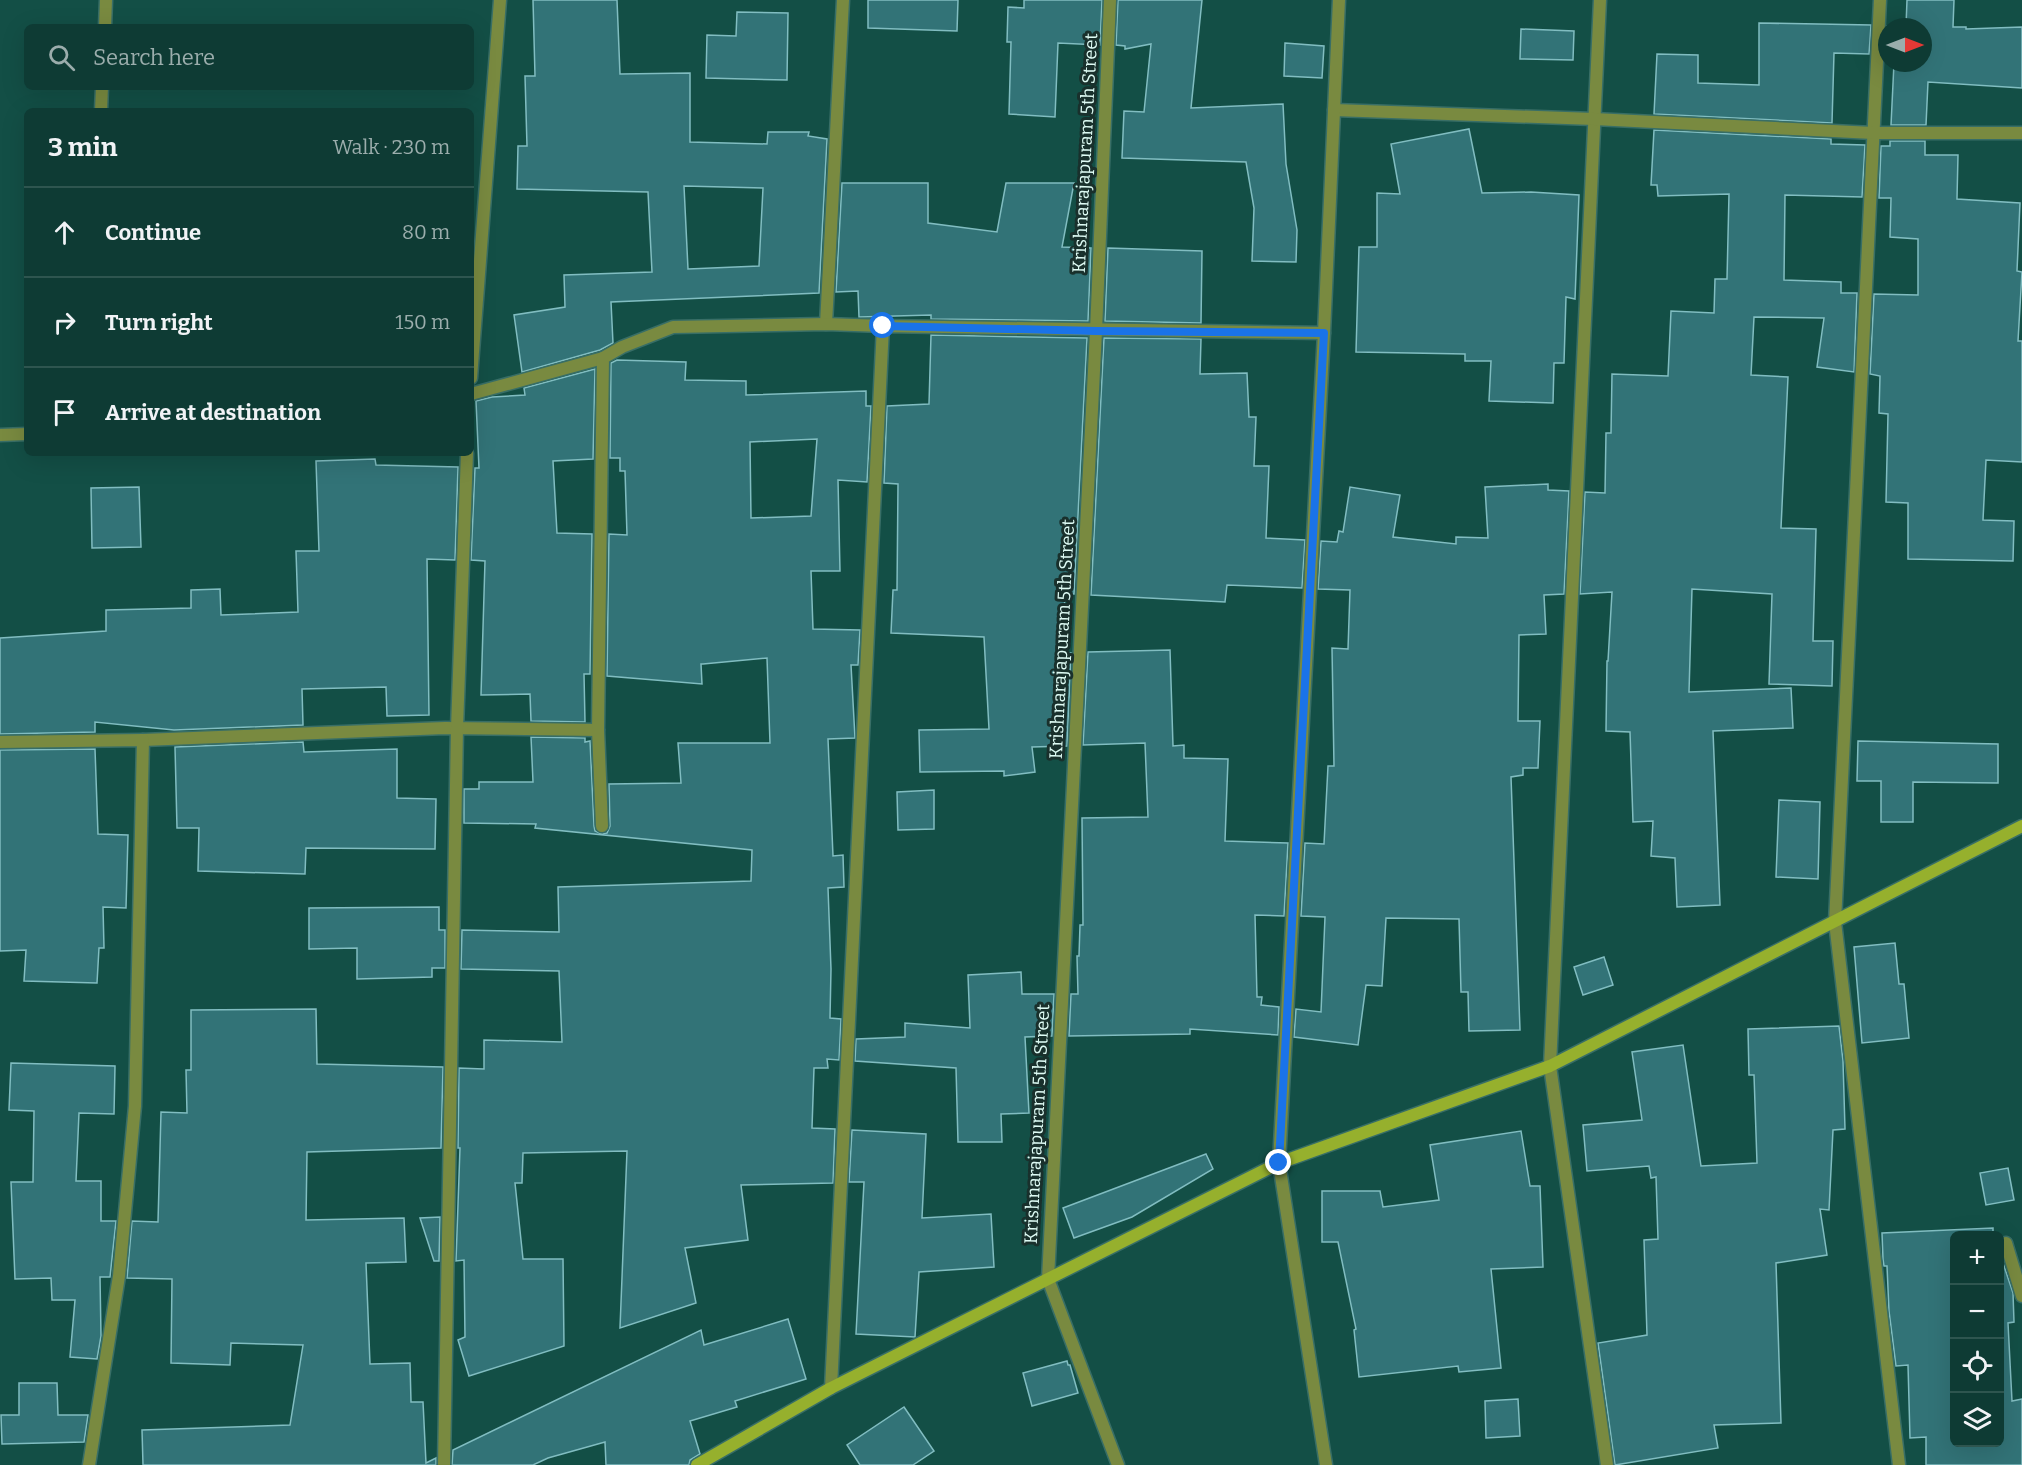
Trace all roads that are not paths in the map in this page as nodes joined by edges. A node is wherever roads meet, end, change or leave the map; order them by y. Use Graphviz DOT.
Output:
graph roads {
  1 [pos="106,0"];
  2 [pos="500,0"];
  3 [pos="843,0"];
  4 [pos="1110,0"];
  5 [pos="1339,0"];
  6 [pos="1600,0"];
  7 [pos="1880,0"];
  8 [pos="105,24"];
  9 [pos="102,90"];
  10 [pos="101,108"];
  11 [pos="1334,110"];
  12 [pos="1594,119"];
  13 [pos="1873,133"];
  14 [pos="2022,133"];
  15 [pos="826,324"];
  16 [pos="883,326"];
  17 [pos="1096,331"];
  18 [pos="1324,333"];
  19 [pos="474,339"];
  20 [pos="603,358"];
  21 [pos="474,393"];
  22 [pos="24,434"];
  23 [pos="0,435"];
  24 [pos="467,456"];
  25 [pos="457,728"];
  26 [pos="598,730"];
  27 [pos="143,740"];
  28 [pos="0,742"];
  29 [pos="602,826"];
  30 [pos="2022,826"];
  31 [pos="1834,922"];
  32 [pos="1550,1066"];
  33 [pos="1279,1163"];
  34 [pos="2006,1243"];
  35 [pos="1047,1279"];
  36 [pos="2022,1296"];
  37 [pos="831,1388"];
  38 [pos="89,1465"];
  39 [pos="444,1465"];
  40 [pos="697,1465"];
  41 [pos="1118,1465"];
  42 [pos="1326,1465"];
  43 [pos="1607,1465"];
  44 [pos="1899,1465"];
  1 -- 8 [label="street"];
  2 -- 19 [label="street"];
  3 -- 15 [label="street"];
  4 -- 17 [label="street, Krishnarajapuram 5th Street"];
  5 -- 11 [label="street"];
  6 -- 12 [label="street"];
  7 -- 13 [label="street"];
  9 -- 10 [label="street"];
  11 -- 12 [label="street"];
  11 -- 18 [label="street"];
  12 -- 13 [label="street"];
  12 -- 32 [label="street"];
  13 -- 14 [label="street"];
  13 -- 31 [label="street"];
  15 -- 16 [label="street"];
  15 -- 20 [label="street"];
  16 -- 17 [label="street"];
  16 -- 37 [label="street"];
  17 -- 18 [label="street"];
  17 -- 35 [label="street, Krishnarajapuram 5th Street"];
  18 -- 33 [label="street"];
  20 -- 21 [label="street"];
  20 -- 26 [label="street"];
  22 -- 23 [label="street"];
  24 -- 25 [label="street"];
  25 -- 26 [label="street"];
  25 -- 27 [label="street"];
  25 -- 39 [label="street"];
  26 -- 29 [label="street"];
  27 -- 28 [label="street"];
  27 -- 38 [label="street"];
  30 -- 31 [label="main road"];
  31 -- 32 [label="main road"];
  31 -- 44 [label="street"];
  32 -- 33 [label="main road"];
  32 -- 43 [label="street"];
  33 -- 35 [label="main road"];
  33 -- 42 [label="street"];
  34 -- 36 [label="street"];
  35 -- 37 [label="main road"];
  35 -- 41 [label="street"];
  37 -- 40 [label="main road"];
}
